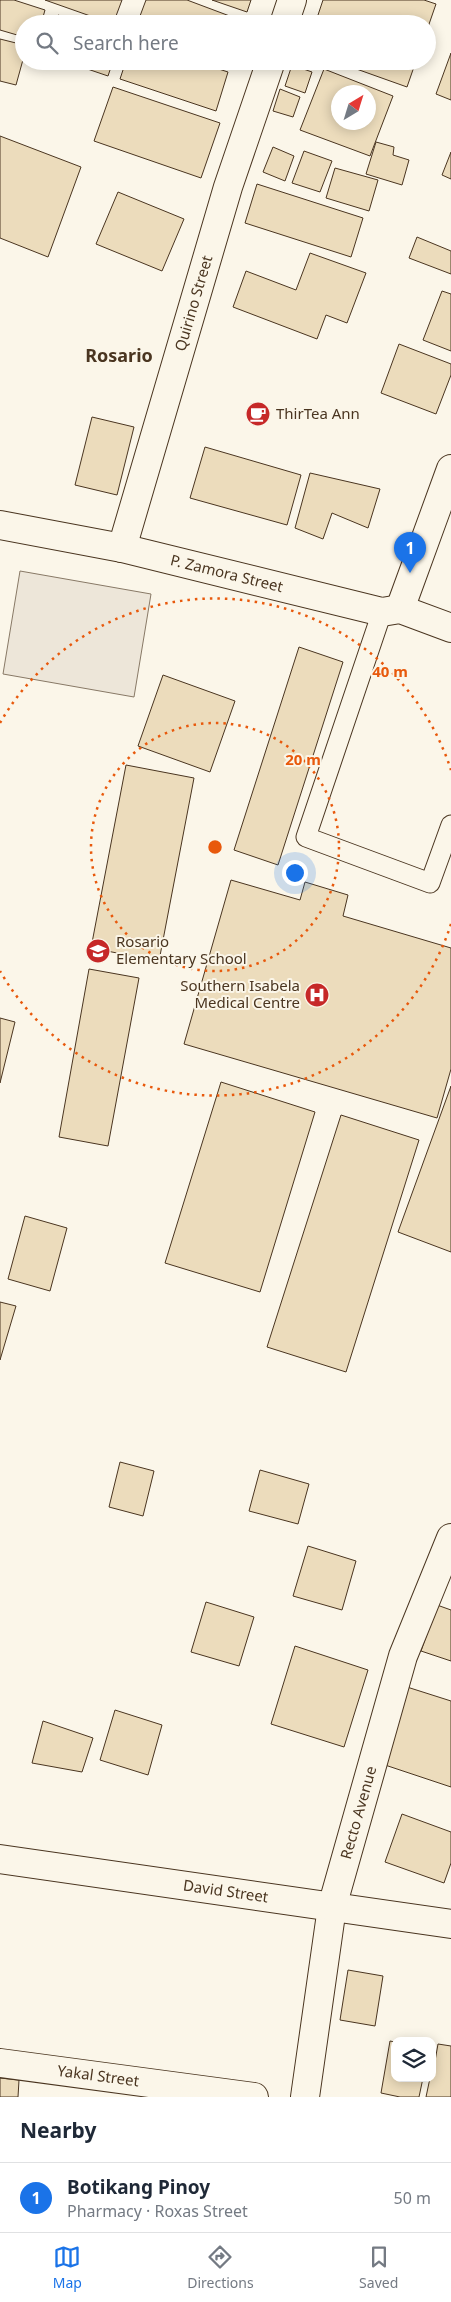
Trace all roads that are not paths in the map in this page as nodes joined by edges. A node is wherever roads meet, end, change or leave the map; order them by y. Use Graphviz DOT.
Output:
graph roads {
  1 [pos="292,0"];
  2 [pos="287,15"];
  3 [pos="268,70"];
  4 [pos="451,469"];
  5 [pos="0,525"];
  6 [pos="122,548"];
  7 [pos="391,611"];
  8 [pos="451,628"];
  9 [pos="451,825"];
  10 [pos="451,1538"];
  11 [pos="0,1859"];
  12 [pos="332,1907"];
  13 [pos="451,1924"];
  14 [pos="0,2063"];
  15 [pos="254,2097"];
  16 [pos="305,2097"];
  1 -- 2 [label="street"];
  3 -- 6 [label="street, Quirino Street"];
  4 -- 7 [label="street"];
  5 -- 6 [label="street, P. Zamora Street"];
  6 -- 7 [label="street, P. Zamora Street"];
  7 -- 8 [label="street, P. Zamora Street"];
  7 -- 9 [label="lane"];
  10 -- 12 [label="street, Recto Avenue"];
  11 -- 12 [label="street, David Street"];
  12 -- 13 [label="street, David Street"];
  12 -- 16 [label="street, Recto Avenue"];
  14 -- 15 [label="street, Yakal Street"];
}
